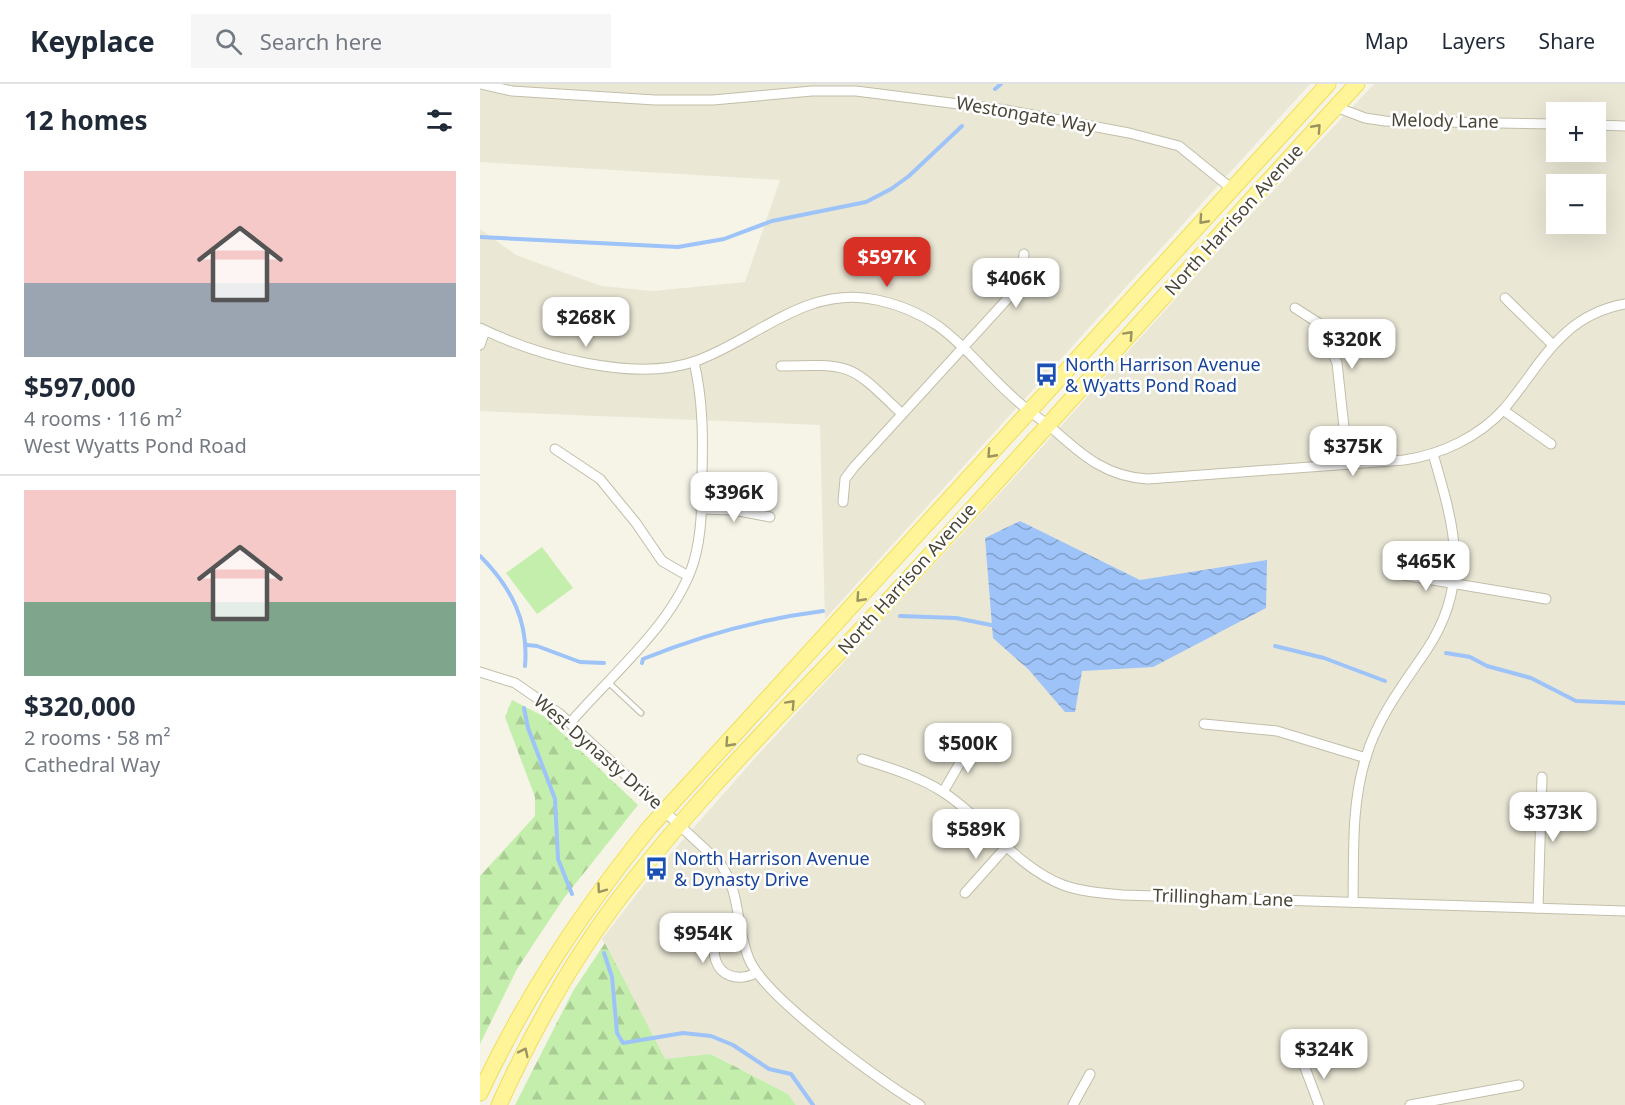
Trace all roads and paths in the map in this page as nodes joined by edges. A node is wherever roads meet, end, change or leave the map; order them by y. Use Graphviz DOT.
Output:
graph roads {
  1 [pos="481,84"];
  2 [pos="1328,84"];
  3 [pos="1357,84"];
  4 [pos="1336,107"];
  5 [pos="1546,124"];
  6 [pos="1606,125"];
  7 [pos="1625,126"];
  8 [pos="1232,189"];
  9 [pos="1024,254"];
  10 [pos="1505,298"];
  11 [pos="1625,304"];
  12 [pos="1295,308"];
  13 [pos="483,329"];
  14 [pos="1552,344"];
  15 [pos="480,345"];
  16 [pos="964,345"];
  17 [pos="694,362"];
  18 [pos="781,366"];
  19 [pos="1503,410"];
  20 [pos="1030,411"];
  21 [pos="902,414"];
  22 [pos="1047,424"];
  23 [pos="1551,444"];
  24 [pos="555,449"];
  25 [pos="1433,454"];
  26 [pos="1348,464"];
  27 [pos="843,502"];
  28 [pos="701,509"];
  29 [pos="770,517"];
  30 [pos="1403,575"];
  31 [pos="688,576"];
  32 [pos="1453,583"];
  33 [pos="1546,599"];
  34 [pos="480,672"];
  35 [pos="607,681"];
  36 [pos="641,713"];
  37 [pos="570,723"];
  38 [pos="1204,724"];
  39 [pos="971,744"];
  40 [pos="1366,758"];
  41 [pos="862,759"];
  42 [pos="1542,777"];
  43 [pos="943,792"];
  44 [pos="666,810"];
  45 [pos="680,824"];
  46 [pos="1007,846"];
  47 [pos="965,893"];
  48 [pos="1353,902"];
  49 [pos="1538,908"];
  50 [pos="1625,911"];
  51 [pos="740,921"];
  52 [pos="756,973"];
  53 [pos="1304,1065"];
  54 [pos="1090,1074"];
  55 [pos="1520,1085"];
  56 [pos="480,1094"];
  57 [pos="499,1105"];
  58 [pos="920,1105"];
  59 [pos="1072,1105"];
  60 [pos="1319,1105"];
  61 [pos="1410,1105"];
  1 -- 8 [label="street, Westongate Way"];
  2 -- 8 [label="main road, North Harrison Avenue"];
  3 -- 4 [label="main road, North Harrison Avenue"];
  4 -- 5 [label="street, Melody Lane"];
  22 -- 4 [label="main road, North Harrison Avenue, one-way"];
  6 -- 7 [label="street"];
  8 -- 20 [label="main road, North Harrison Avenue, one-way"];
  9 -- 16 [label="street"];
  10 -- 14 [label="street"];
  11 -- 14 [label="street"];
  12 -- 26 [label="street"];
  13 -- 15 [label="street"];
  13 -- 17 [label="street"];
  14 -- 19 [label="street"];
  16 -- 17 [label="street"];
  16 -- 20 [label="street"];
  16 -- 21 [label="street"];
  17 -- 28 [label="street"];
  18 -- 21 [label="street"];
  19 -- 23 [label="street"];
  19 -- 25 [label="street"];
  20 -- 22 [label="street"];
  20 -- 44 [label="main road, North Harrison Avenue, one-way"];
  21 -- 27 [label="street"];
  22 -- 26 [label="street"];
  45 -- 22 [label="main road, North Harrison Avenue, one-way"];
  24 -- 31 [label="street"];
  25 -- 26 [label="street"];
  25 -- 32 [label="street"];
  28 -- 29 [label="street"];
  28 -- 31 [label="street"];
  30 -- 32 [label="street"];
  31 -- 35 [label="street"];
  32 -- 33 [label="street"];
  32 -- 40 [label="street"];
  34 -- 37 [label="street, West Dynasty Drive"];
  35 -- 36 [label="lane"];
  35 -- 37 [label="street"];
  37 -- 44 [label="street, West Dynasty Drive"];
  38 -- 40 [label="street"];
  39 -- 43 [label="street"];
  40 -- 48 [label="street"];
  41 -- 43 [label="street, Trillingham Lane"];
  42 -- 49 [label="street"];
  43 -- 46 [label="street, Trillingham Lane"];
  44 -- 45 [label="street, West Dynasty Drive"];
  44 -- 56 [label="main road, North Harrison Avenue, one-way"];
  45 -- 51 [label="street, West Dynasty Drive"];
  57 -- 45 [label="main road, North Harrison Avenue, one-way"];
  46 -- 47 [label="street"];
  46 -- 48 [label="street, Trillingham Lane"];
  48 -- 49 [label="street, Trillingham Lane"];
  49 -- 50 [label="street, Trillingham Lane"];
  51 -- 52 [label="street, West Dynasty Drive"];
  51 -- 52 [label="street"];
  52 -- 58 [label="street"];
  53 -- 60 [label="street"];
  54 -- 59 [label="street"];
  55 -- 61 [label="street"];
}
